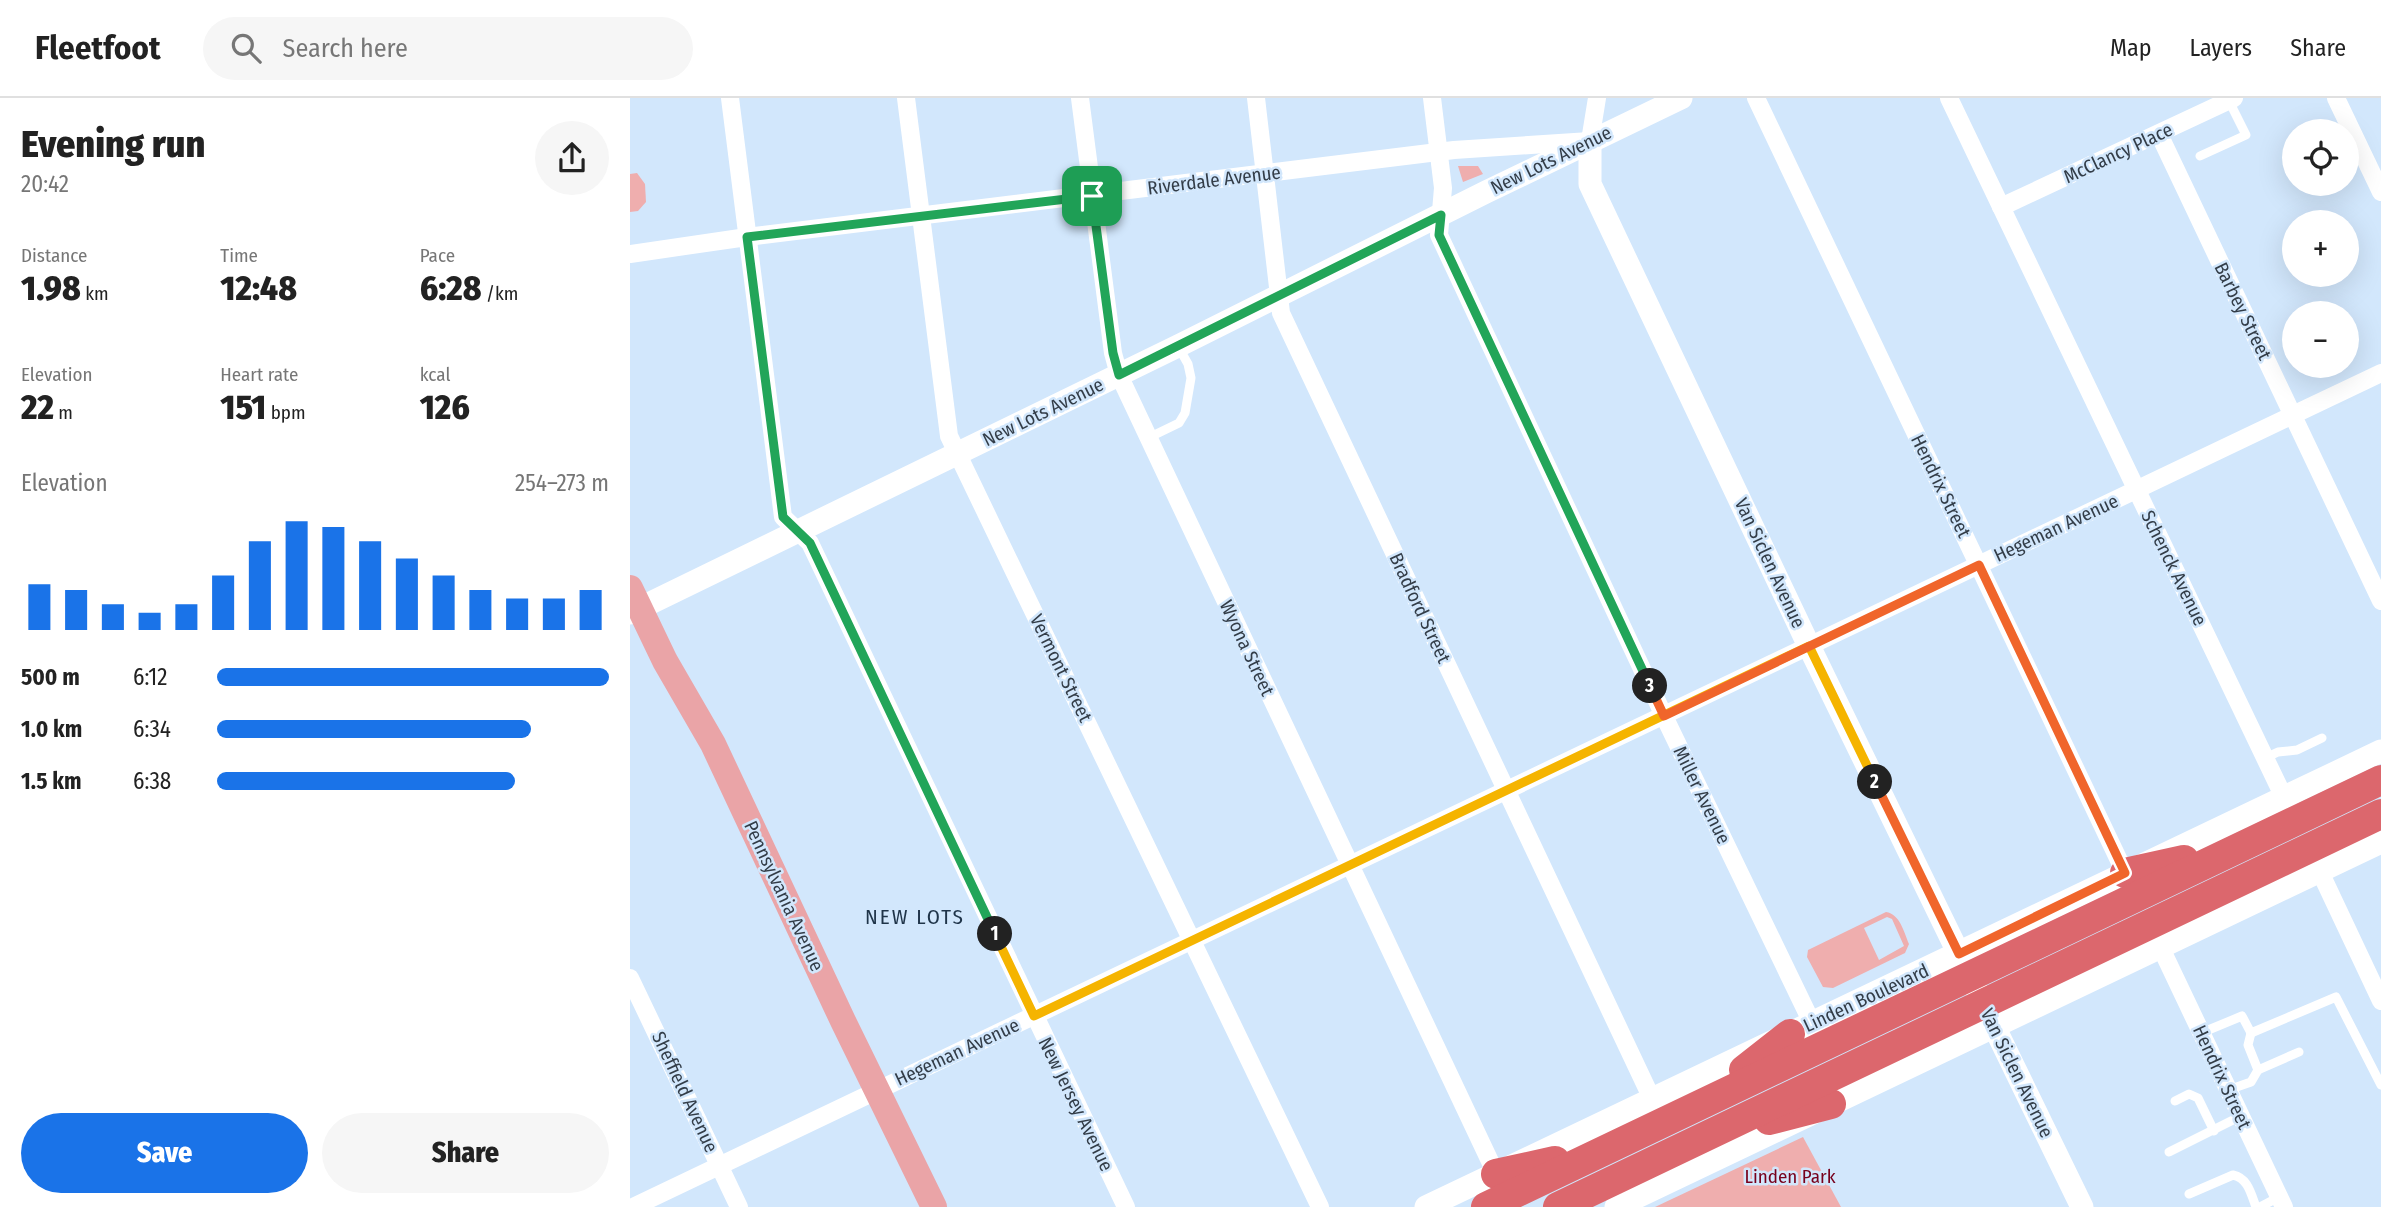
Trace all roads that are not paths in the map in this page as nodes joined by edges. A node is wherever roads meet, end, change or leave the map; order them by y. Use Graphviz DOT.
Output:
graph roads {
  1 [pos="730,98"];
  2 [pos="906,98"];
  3 [pos="1080,98"];
  4 [pos="1256,98"];
  5 [pos="1432,98"];
  6 [pos="1597,98"];
  7 [pos="1681,98"];
  8 [pos="1756,98"];
  9 [pos="1949,98"];
  10 [pos="2336,98"];
  11 [pos="2232,99"];
  12 [pos="2159,134"];
  13 [pos="1590,141"];
  14 [pos="1438,153"];
  15 [pos="2200,156"];
  16 [pos="1265,173"];
  17 [pos="2381,192"];
  18 [pos="1092,196"];
  19 [pos="2001,207"];
  20 [pos="1441,215"];
  21 [pos="921,216"];
  22 [pos="747,237"];
  23 [pos="630,254"];
  24 [pos="1279,295"];
  25 [pos="1178,346"];
  26 [pos="2381,373"];
  27 [pos="1119,375"];
  28 [pos="2294,415"];
  29 [pos="1148,438"];
  30 [pos="959,452"];
  31 [pos="2136,490"];
  32 [pos="797,531"];
  33 [pos="1979,565"];
  34 [pos="2381,601"];
  35 [pos="633,603"];
  36 [pos="1809,646"];
  37 [pos="1664,716"];
  38 [pos="2322,738"];
  39 [pos="2381,751"];
  40 [pos="2265,758"];
  41 [pos="2381,780"];
  42 [pos="1506,790"];
  43 [pos="2290,809"];
  44 [pos="2381,814"];
  45 [pos="2381,842"];
  46 [pos="2242,846"];
  47 [pos="2314,860"];
  48 [pos="1349,865"];
  49 [pos="2125,873"];
  50 [pos="1192,940"];
  51 [pos="2161,948"];
  52 [pos="1964,964"];
  53 [pos="630,978"];
  54 [pos="2381,1001"];
  55 [pos="1988,1015"];
  56 [pos="1034,1016"];
  57 [pos="1801,1028"];
  58 [pos="2201,1033"];
  59 [pos="2251,1033"];
  60 [pos="2299,1052"];
  61 [pos="2258,1070"];
  62 [pos="2381,1085"];
  63 [pos="877,1090"];
  64 [pos="2228,1090"];
  65 [pos="1652,1099"];
  66 [pos="2175,1101"];
  67 [pos="1703,1103"];
  68 [pos="1831,1104"];
  69 [pos="2241,1116"];
  70 [pos="2214,1130"];
  71 [pos="1705,1137"];
  72 [pos="1603,1151"];
  73 [pos="2169,1152"];
  74 [pos="719,1166"];
  75 [pos="1496,1174"];
  76 [pos="2189,1194"];
  77 [pos="2281,1202"];
  78 [pos="1565,1204"];
  79 [pos="633,1207"];
  80 [pos="739,1207"];
  81 [pos="934,1207"];
  82 [pos="1126,1207"];
  83 [pos="1320,1207"];
  84 [pos="1426,1207"];
  85 [pos="1486,1207"];
  86 [pos="1616,1207"];
  87 [pos="2082,1207"];
  88 [pos="2258,1207"];
  1 -- 22 [label="street, New Jersey Avenue"];
  2 -- 21 [label="street, Vermont Street"];
  3 -- 18 [label="street, Wyona Street"];
  4 -- 16 [label="street, Bradford Street"];
  5 -- 14 [label="street, Miller Avenue"];
  6 -- 13 [label="street, Van Siclen Avenue"];
  7 -- 13 [label="street, New Lots Avenue"];
  8 -- 33 [label="street, Hendrix Street"];
  9 -- 19 [label="street, Schenck Avenue"];
  10 -- 17 [label="street"];
  11 -- 12 [label="street, McClancy Place"];
  11 -- 15 [label="lane"];
  12 -- 19 [label="street, McClancy Place"];
  12 -- 28 [label="street, Barbey Street"];
  13 -- 14 [label="street, Riverdale Avenue"];
  13 -- 20 [label="street, New Lots Avenue"];
  13 -- 36 [label="street, Van Siclen Avenue"];
  14 -- 16 [label="street, Riverdale Avenue"];
  14 -- 20 [label="street, Miller Avenue"];
  16 -- 18 [label="street, Riverdale Avenue"];
  16 -- 24 [label="street, Bradford Street"];
  18 -- 21 [label="street, Riverdale Avenue"];
  18 -- 27 [label="street, Wyona Street"];
  19 -- 31 [label="street, Schenck Avenue"];
  20 -- 24 [label="street, New Lots Avenue"];
  20 -- 37 [label="street, Miller Avenue"];
  21 -- 22 [label="street, Riverdale Avenue"];
  21 -- 30 [label="street, Vermont Street"];
  22 -- 23 [label="street, Riverdale Avenue"];
  22 -- 32 [label="street, New Jersey Avenue"];
  24 -- 25 [label="street, New Lots Avenue"];
  24 -- 42 [label="street, Bradford Street"];
  25 -- 27 [label="street, New Lots Avenue"];
  25 -- 29 [label="lane"];
  26 -- 28 [label="street, Hegeman Avenue"];
  27 -- 29 [label="street, Wyona Street"];
  27 -- 30 [label="street, New Lots Avenue"];
  28 -- 31 [label="street, Hegeman Avenue"];
  28 -- 34 [label="street, Barbey Street"];
  29 -- 48 [label="street, Wyona Street"];
  30 -- 32 [label="street, New Lots Avenue"];
  30 -- 50 [label="street, Vermont Street"];
  31 -- 33 [label="street, Hegeman Avenue"];
  31 -- 40 [label="street, Schenck Avenue"];
  32 -- 35 [label="street, New Lots Avenue"];
  32 -- 56 [label="street, New Jersey Avenue"];
  33 -- 36 [label="street, Hegeman Avenue"];
  33 -- 49 [label="street, Hendrix Street"];
  35 -- 63 [label="main road, Pennsylvania Avenue"];
  36 -- 37 [label="street, Hegeman Avenue"];
  36 -- 52 [label="street, Van Siclen Avenue"];
  37 -- 42 [label="street, Hegeman Avenue"];
  37 -- 57 [label="street, Miller Avenue"];
  38 -- 40 [label="lane"];
  39 -- 43 [label="street, Linden Boulevard"];
  40 -- 43 [label="street, Schenck Avenue"];
  41 -- 43 [label="highway, Linden Boulevard"];
  42 -- 48 [label="street, Hegeman Avenue"];
  42 -- 65 [label="street, Bradford Street"];
  43 -- 46 [label="highway, Linden Boulevard"];
  43 -- 47 [label="street, Schenck Avenue"];
  43 -- 49 [label="street, Linden Boulevard"];
  44 -- 47 [label="highway"];
  45 -- 47 [label="street"];
  46 -- 49 [label="highway"];
  46 -- 52 [label="highway, Linden Boulevard"];
  47 -- 51 [label="street"];
  47 -- 54 [label="street, Schenck Avenue"];
  47 -- 55 [label="highway"];
  48 -- 50 [label="street, Hegeman Avenue"];
  48 -- 75 [label="street, Wyona Street"];
  49 -- 52 [label="street, Linden Boulevard"];
  50 -- 56 [label="street, Hegeman Avenue"];
  50 -- 83 [label="street, Vermont Street"];
  51 -- 55 [label="street"];
  51 -- 58 [label="street, Hendrix Street"];
  52 -- 55 [label="street, Van Siclen Avenue"];
  52 -- 57 [label="street, Linden Boulevard"];
  52 -- 67 [label="highway, Linden Boulevard"];
  53 -- 74 [label="street, Sheffield Avenue"];
  55 -- 68 [label="street"];
  55 -- 71 [label="highway"];
  55 -- 87 [label="street, Van Siclen Avenue"];
  56 -- 63 [label="street, Hegeman Avenue"];
  56 -- 82 [label="street, New Jersey Avenue"];
  57 -- 65 [label="street, Linden Boulevard"];
  57 -- 67 [label="highway"];
  58 -- 59 [label="lane"];
  58 -- 64 [label="street, Hendrix Street"];
  59 -- 61 [label="lane"];
  59 -- 62 [label="lane"];
  60 -- 61 [label="lane"];
  61 -- 64 [label="lane"];
  63 -- 74 [label="street, Hegeman Avenue"];
  63 -- 81 [label="main road, Pennsylvania Avenue"];
  64 -- 69 [label="street, Hendrix Street"];
  65 -- 75 [label="street, Linden Boulevard"];
  66 -- 70 [label="lane"];
  67 -- 72 [label="highway, Linden Boulevard"];
  68 -- 71 [label="highway"];
  68 -- 86 [label="street"];
  69 -- 70 [label="lane"];
  69 -- 77 [label="street, Hendrix Street"];
  70 -- 73 [label="lane"];
  71 -- 78 [label="highway"];
  72 -- 75 [label="highway"];
  72 -- 85 [label="highway, Linden Boulevard"];
  74 -- 79 [label="street, Hegeman Avenue"];
  74 -- 80 [label="street, Sheffield Avenue"];
  75 -- 84 [label="street, Linden Boulevard"];
  76 -- 88 [label="lane"];
  77 -- 88 [label="lane"];
}
